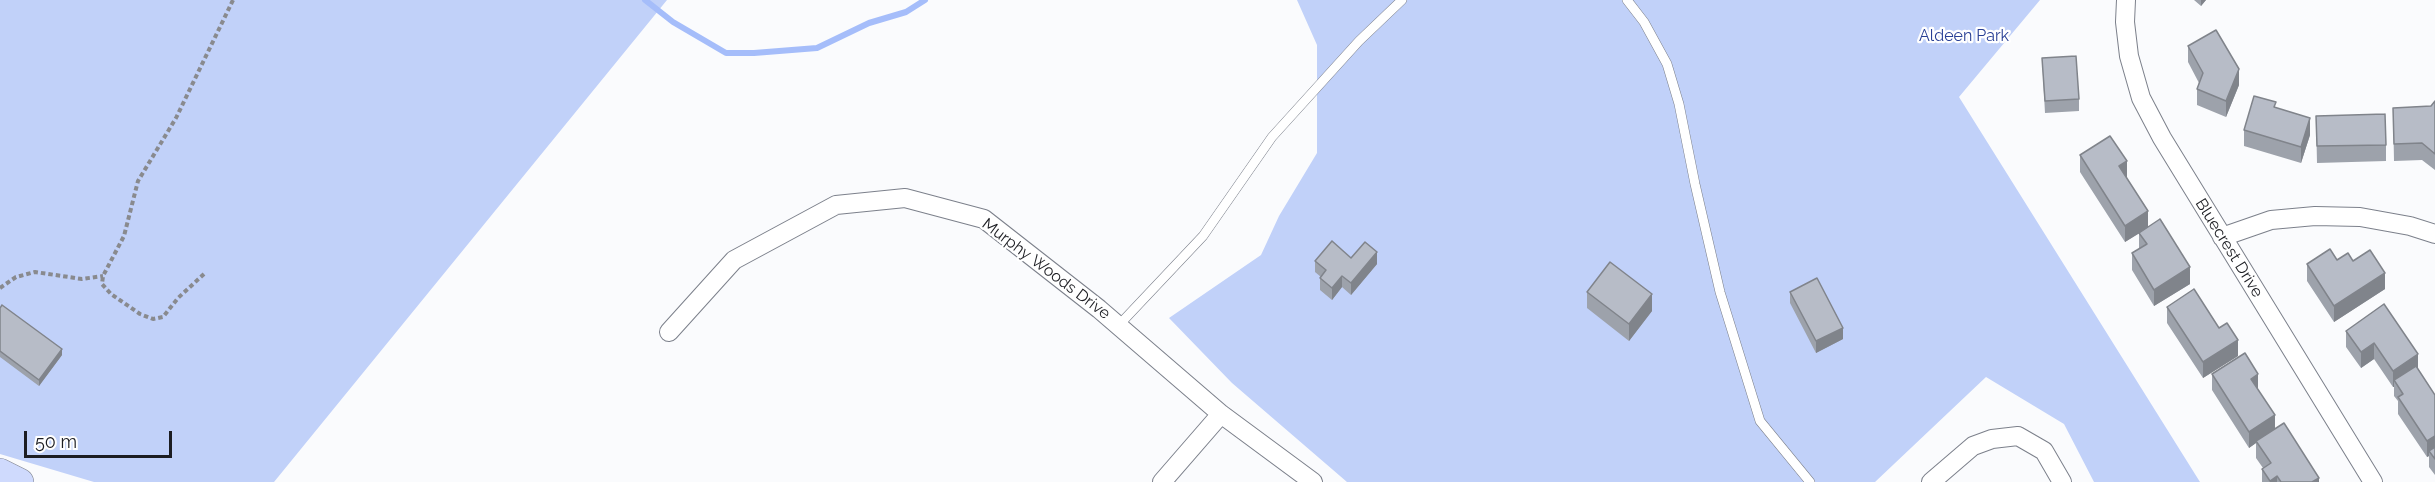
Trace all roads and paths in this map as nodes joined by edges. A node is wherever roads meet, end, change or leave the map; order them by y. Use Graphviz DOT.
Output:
graph roads {
  1 [pos="233,0"];
  2 [pos="1402,0"];
  3 [pos="1627,0"];
  4 [pos="2126,0"];
  5 [pos="2435,234"];
  6 [pos="2222,237"];
  7 [pos="204,274"];
  8 [pos="103,276"];
  9 [pos="0,288"];
  10 [pos="1119,325"];
  11 [pos="669,332"];
  12 [pos="1221,414"];
  13 [pos="0,472"];
  14 [pos="20,482"];
  15 [pos="1162,482"];
  16 [pos="1313,482"];
  17 [pos="1810,482"];
  18 [pos="1931,482"];
  19 [pos="2062,482"];
  20 [pos="2373,482"];
  1 -- 8 [label="path"];
  2 -- 10 [label="lane"];
  3 -- 17 [label="lane"];
  4 -- 6 [label="street, Bluecrest Drive"];
  5 -- 6 [label="street"];
  6 -- 20 [label="street, Bluecrest Drive"];
  7 -- 8 [label="path"];
  8 -- 9 [label="path"];
  10 -- 11 [label="street, Murphy Woods Drive"];
  10 -- 12 [label="street, Murphy Woods Drive"];
  12 -- 15 [label="street"];
  12 -- 16 [label="street, Murphy Woods Drive"];
  13 -- 14 [label="street"];
  18 -- 19 [label="street"];
}
